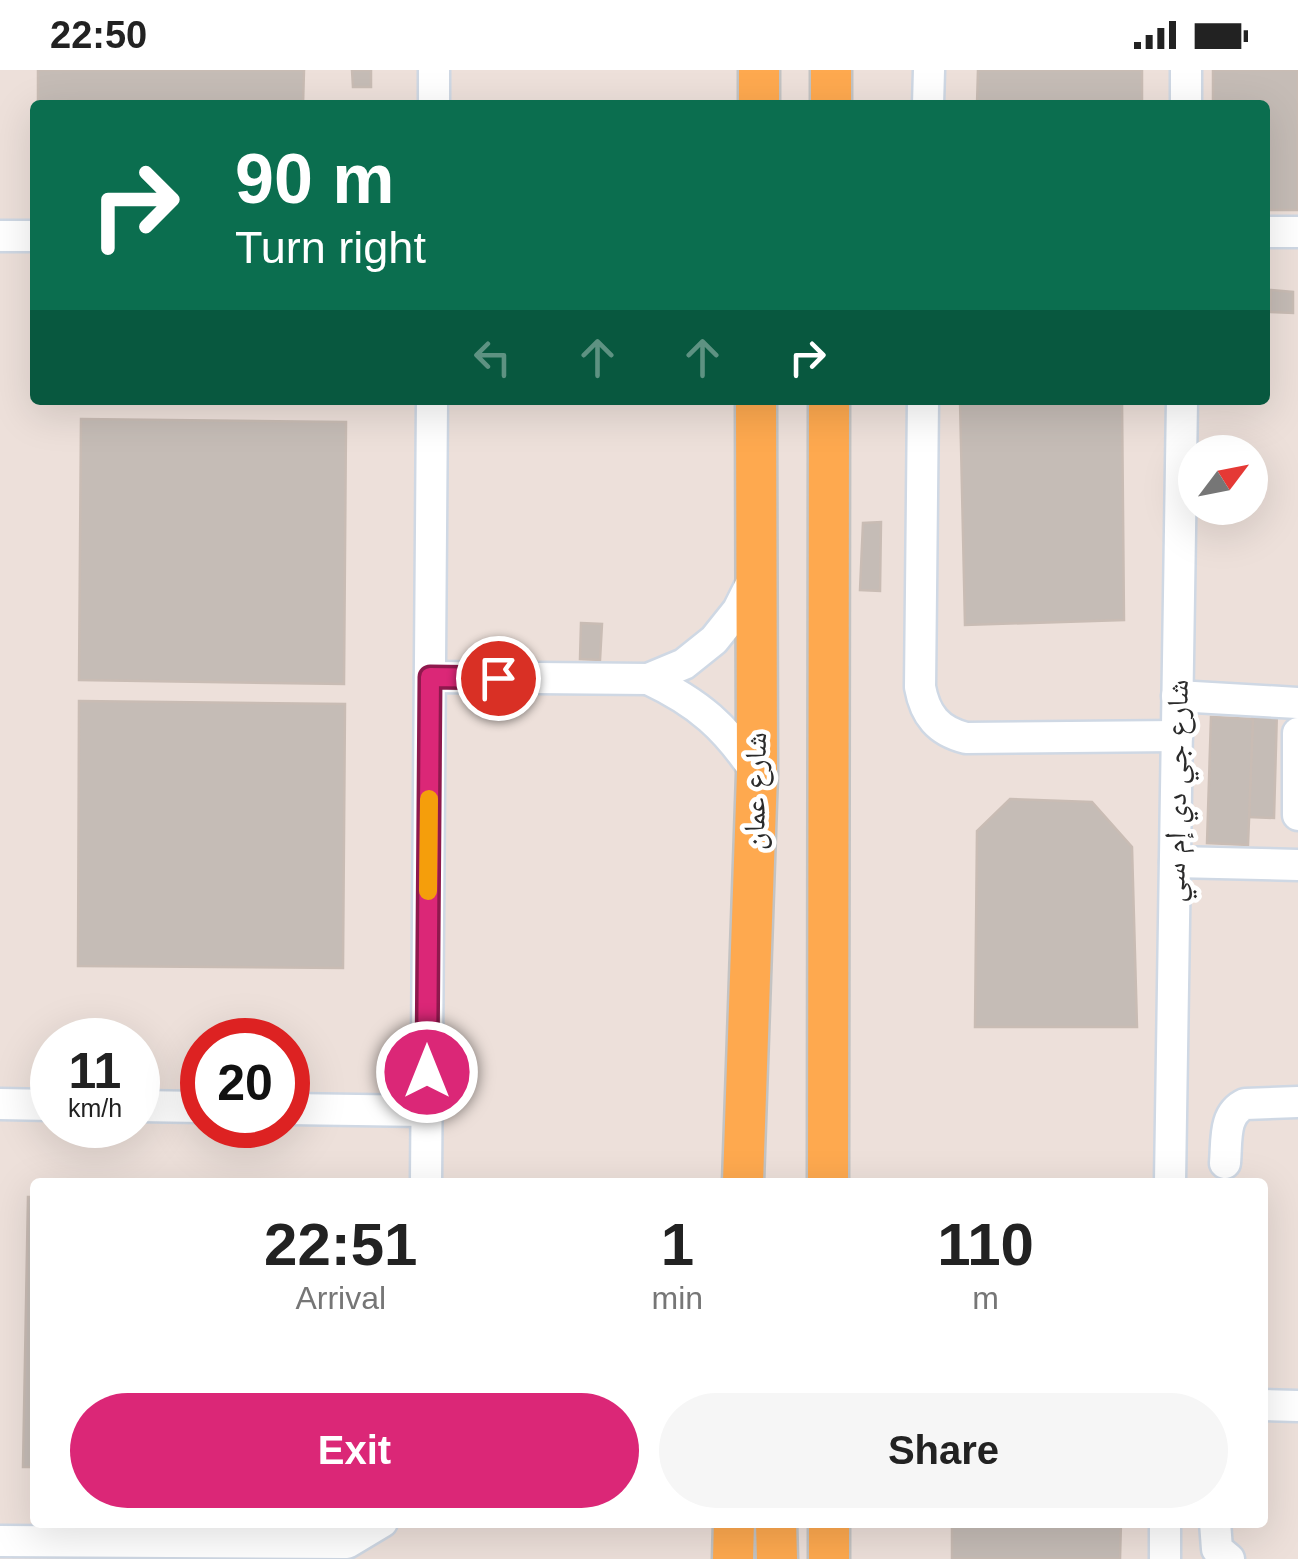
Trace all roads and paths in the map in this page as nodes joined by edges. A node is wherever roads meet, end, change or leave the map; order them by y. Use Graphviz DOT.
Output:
graph roads {
  1 [pos="434,70"];
  2 [pos="759,70"];
  3 [pos="832,70"];
  4 [pos="929,70"];
  5 [pos="1186,70"];
  6 [pos="434,100"];
  7 [pos="759,100"];
  8 [pos="831,100"];
  9 [pos="928,100"];
  10 [pos="1186,100"];
  11 [pos="1270,232"];
  12 [pos="1298,232"];
  13 [pos="0,236"];
  14 [pos="30,236"];
  15 [pos="432,405"];
  16 [pos="756,405"];
  17 [pos="829,405"];
  18 [pos="923,405"];
  19 [pos="1182,405"];
  20 [pos="755,575"];
  21 [pos="430,677"];
  22 [pos="648,679"];
  23 [pos="1177,696"];
  24 [pos="1298,703"];
  25 [pos="1298,733"];
  26 [pos="1176,736"];
  27 [pos="757,774"];
  28 [pos="1298,815"];
  29 [pos="1175,862"];
  30 [pos="1298,864"];
  31 [pos="1298,1102"];
  32 [pos="0,1104"];
  33 [pos="30,1105"];
  34 [pos="310,1109"];
  35 [pos="426,1111"];
  36 [pos="1225,1163"];
  37 [pos="426,1178"];
  38 [pos="743,1178"];
  39 [pos="828,1178"];
  40 [pos="1170,1178"];
  41 [pos="1268,1405"];
  42 [pos="1298,1406"];
  43 [pos="372,1528"];
  44 [pos="734,1528"];
  45 [pos="776,1528"];
  46 [pos="828,1528"];
  47 [pos="1166,1528"];
  48 [pos="1215,1528"];
  49 [pos="0,1542"];
  50 [pos="733,1559"];
  51 [pos="776,1559"];
  52 [pos="828,1559"];
  53 [pos="1165,1559"];
  54 [pos="1228,1559"];
  1 -- 6 [label="street"];
  2 -- 7 [label="main road"];
  3 -- 8 [label="main road"];
  4 -- 9 [label="street"];
  5 -- 10 [label="street"];
  11 -- 12 [label="street"];
  13 -- 14 [label="street"];
  15 -- 21 [label="street"];
  16 -- 20 [label="main road, شارع عمان"];
  17 -- 39 [label="main road"];
  18 -- 26 [label="street"];
  19 -- 23 [label="street, شارع جي دي إم سي"];
  20 -- 22 [label="street"];
  20 -- 27 [label="main road, شارع عمان"];
  21 -- 22 [label="street"];
  21 -- 35 [label="street"];
  22 -- 27 [label="street"];
  23 -- 24 [label="street"];
  23 -- 26 [label="street, شارع جي دي إم سي"];
  25 -- 28 [label="street"];
  26 -- 29 [label="street, شارع جي دي إم سي"];
  27 -- 38 [label="main road, شارع عمان"];
  29 -- 30 [label="street"];
  29 -- 40 [label="street, شارع جي دي إم سي"];
  31 -- 36 [label="street"];
  32 -- 33 [label="street"];
  34 -- 35 [label="street"];
  35 -- 37 [label="street"];
  41 -- 42 [label="street"];
  43 -- 49 [label="street"];
  44 -- 50 [label="main road"];
  45 -- 51 [label="main road"];
  46 -- 52 [label="main road"];
  47 -- 53 [label="street"];
  48 -- 54 [label="street"];
}
